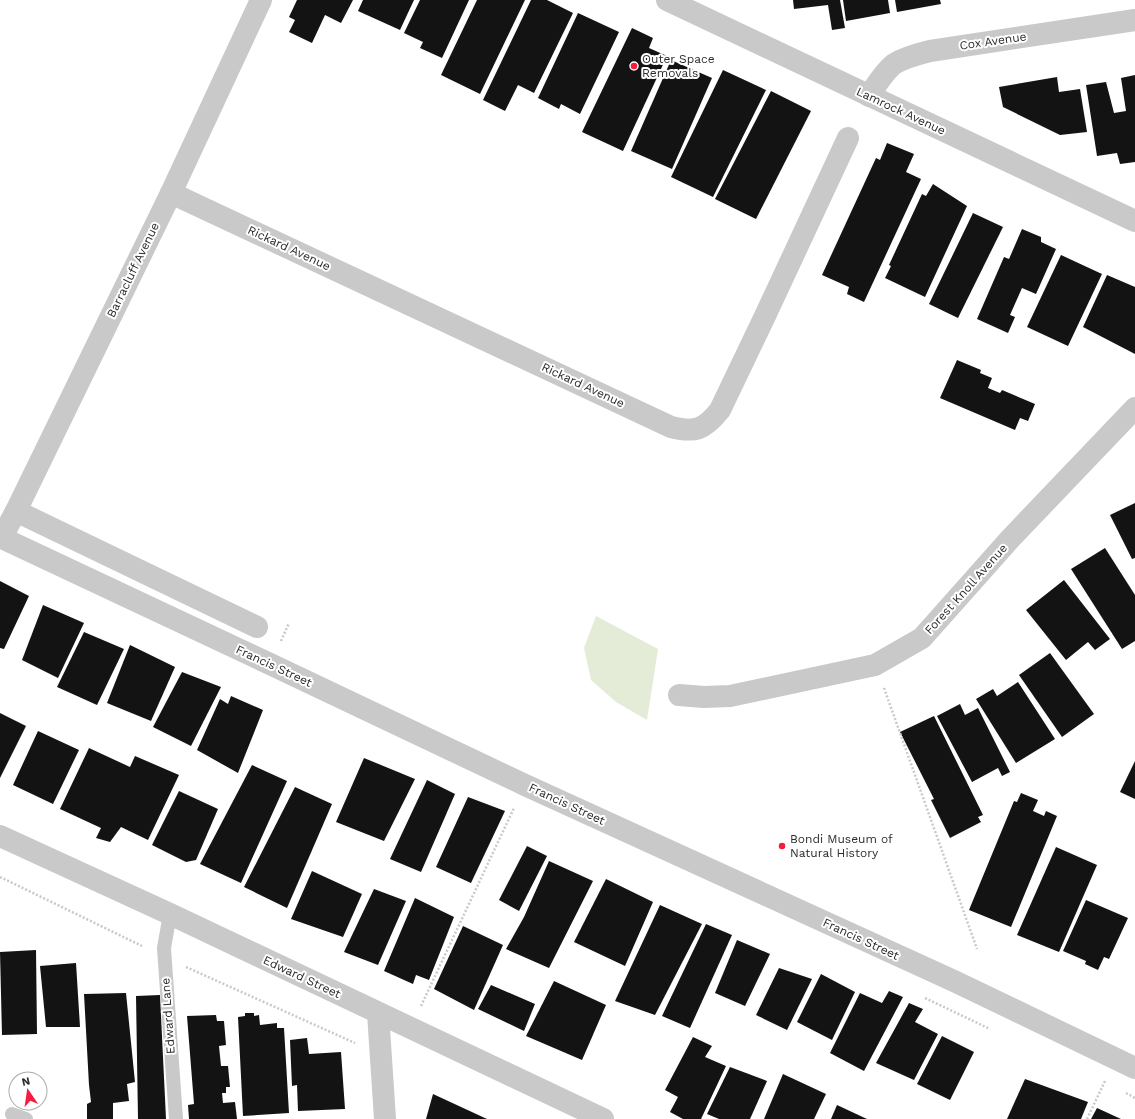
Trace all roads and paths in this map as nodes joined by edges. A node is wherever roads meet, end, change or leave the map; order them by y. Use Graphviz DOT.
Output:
graph roads {
  1 [pos="261,0"];
  2 [pos="667,0"];
  3 [pos="1135,20"];
  4 [pos="869,96"];
  5 [pos="848,138"];
  6 [pos="171,193"];
  7 [pos="1135,221"];
  8 [pos="1135,408"];
  9 [pos="16,511"];
  10 [pos="1,537"];
  11 [pos="257,627"];
  12 [pos="679,695"];
  13 [pos="887,698"];
  14 [pos="525,785"];
  15 [pos="0,836"];
  16 [pos="0,877"];
  17 [pos="170,914"];
  18 [pos="977,949"];
  19 [pos="164,957"];
  20 [pos="424,999"];
  21 [pos="378,1013"];
  22 [pos="381,1055"];
  23 [pos="1115,1058"];
  24 [pos="1135,1068"];
  25 [pos="12,1114"];
  26 [pos="26,1119"];
  27 [pos="176,1119"];
  28 [pos="385,1119"];
  29 [pos="603,1119"];
  30 [pos="1087,1119"];
  1 -- 6 [label="street, Barracluff Avenue"];
  2 -- 4 [label="street, Lamrock Avenue"];
  3 -- 4 [label="street, Cox Avenue"];
  4 -- 7 [label="street, Lamrock Avenue"];
  5 -- 6 [label="street, Rickard Avenue"];
  6 -- 9 [label="street, Barracluff Avenue"];
  8 -- 12 [label="street, Forest Knoll Avenue"];
  9 -- 10 [label="street, Barracluff Avenue"];
  9 -- 11 [label="street"];
  10 -- 14 [label="street, Francis Street"];
  13 -- 18 [label="path"];
  14 -- 20 [label="path"];
  14 -- 23 [label="street, Francis Street"];
  15 -- 17 [label="street, Edward Street"];
  16 -- 19 [label="path"];
  17 -- 19 [label="lane, Edward Lane"];
  17 -- 21 [label="street, Edward Street"];
  19 -- 22 [label="path"];
  19 -- 27 [label="lane, Edward Lane"];
  21 -- 22 [label="street"];
  21 -- 29 [label="street, Edward Street"];
  22 -- 28 [label="street"];
  23 -- 24 [label="street, Francis Street"];
  23 -- 30 [label="path"];
  25 -- 26 [label="lane"];
}
